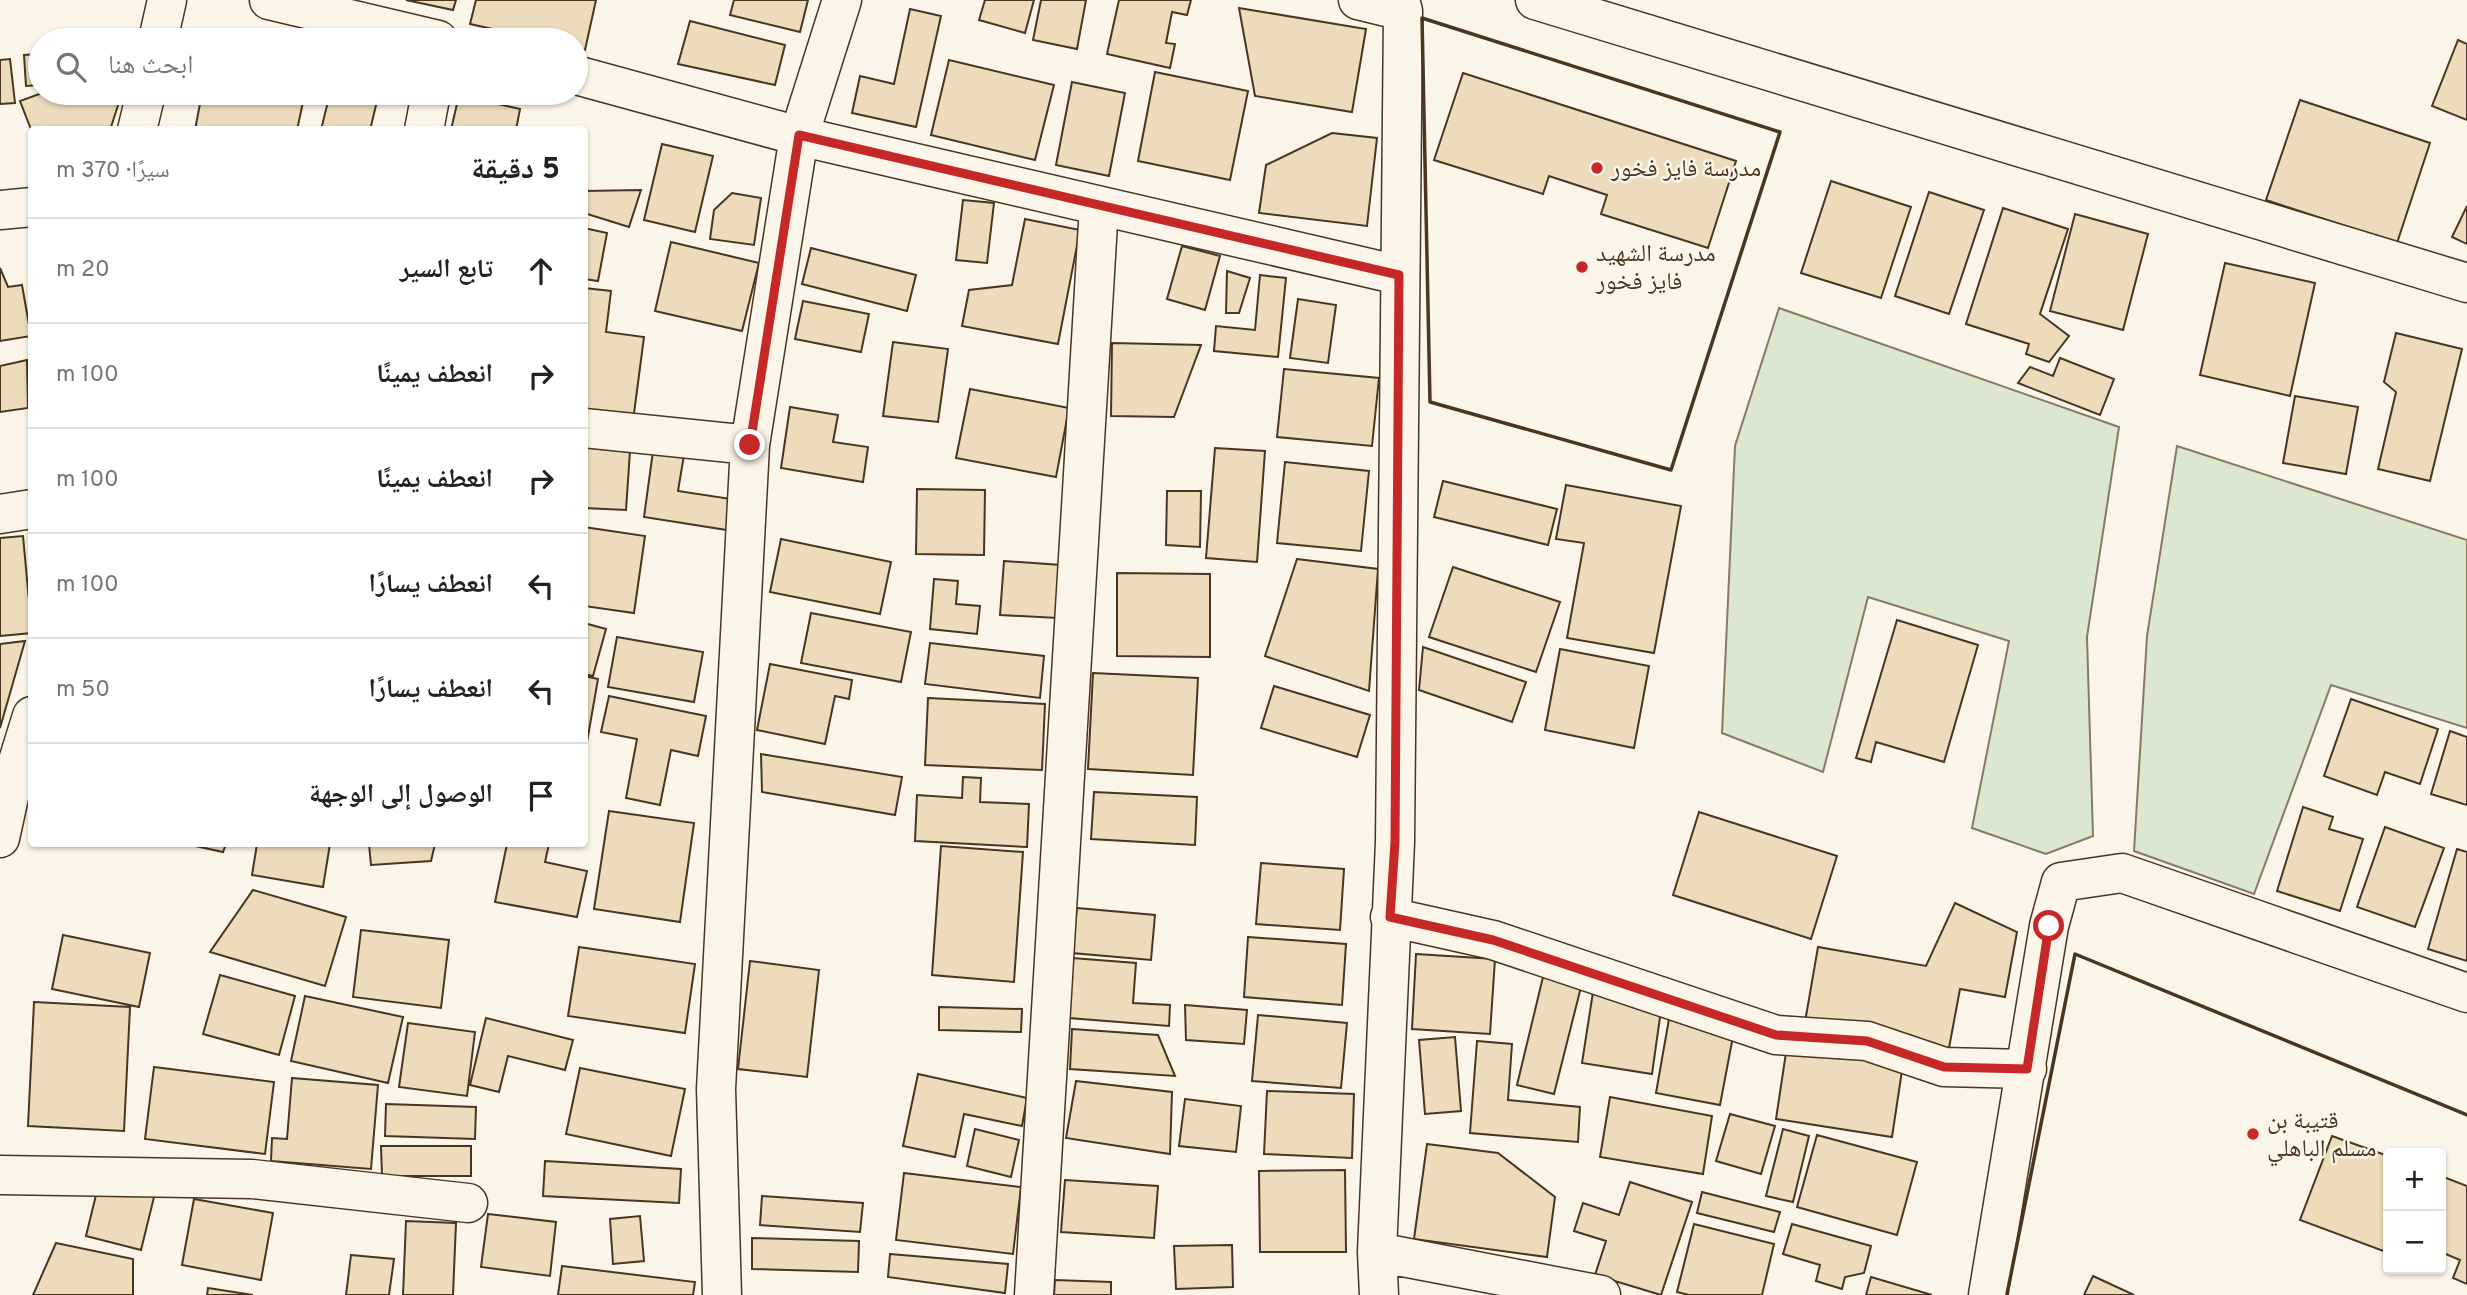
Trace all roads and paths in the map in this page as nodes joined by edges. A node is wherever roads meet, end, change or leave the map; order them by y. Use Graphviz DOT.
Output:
graph roads {
  1 [pos="167,0"];
  2 [pos="269,0"];
  3 [pos="842,0"];
  4 [pos="1357,0"];
  5 [pos="1535,0"];
  6 [pos="1401,5"];
  7 [pos="161,28"];
  8 [pos="387,28"];
  9 [pos="588,78"];
  10 [pos="143,105"];
  11 [pos="429,105"];
  12 [pos="138,126"];
  13 [pos="425,126"];
  14 [pos="799,135"];
  15 [pos="1099,206"];
  16 [pos="28,208"];
  17 [pos="0,211"];
  18 [pos="1399,275"];
  19 [pos="2467,283"];
  20 [pos="588,428"];
  21 [pos="750,445"];
  22 [pos="28,510"];
  23 [pos="0,514"];
  24 [pos="28,725"];
  25 [pos="7,775"];
  26 [pos="0,838"];
  27 [pos="1390,917"];
  28 [pos="2467,993"];
  29 [pos="2027,1069"];
  30 [pos="0,1175"];
  31 [pos="468,1203"];
  32 [pos="1377,1252"];
  33 [pos="722,1295"];
  34 [pos="1034,1295"];
  35 [pos="1379,1295"];
  36 [pos="1601,1295"];
  37 [pos="1988,1295"];
  1 -- 7 [label="street"];
  2 -- 8 [label="street"];
  3 -- 14 [label="street"];
  4 -- 6 [label="street"];
  5 -- 19 [label="street"];
  6 -- 18 [label="street"];
  9 -- 14 [label="street"];
  10 -- 12 [label="street"];
  11 -- 13 [label="street"];
  14 -- 15 [label="street"];
  14 -- 21 [label="street"];
  15 -- 18 [label="street"];
  15 -- 34 [label="street"];
  16 -- 17 [label="street"];
  18 -- 27 [label="street"];
  20 -- 21 [label="street"];
  21 -- 33 [label="street"];
  22 -- 23 [label="street"];
  24 -- 25 [label="street"];
  25 -- 26 [label="street"];
  27 -- 29 [label="street"];
  27 -- 32 [label="street"];
  28 -- 29 [label="street"];
  29 -- 37 [label="street"];
  30 -- 31 [label="street"];
  32 -- 35 [label="street"];
  32 -- 36 [label="street"];
}
